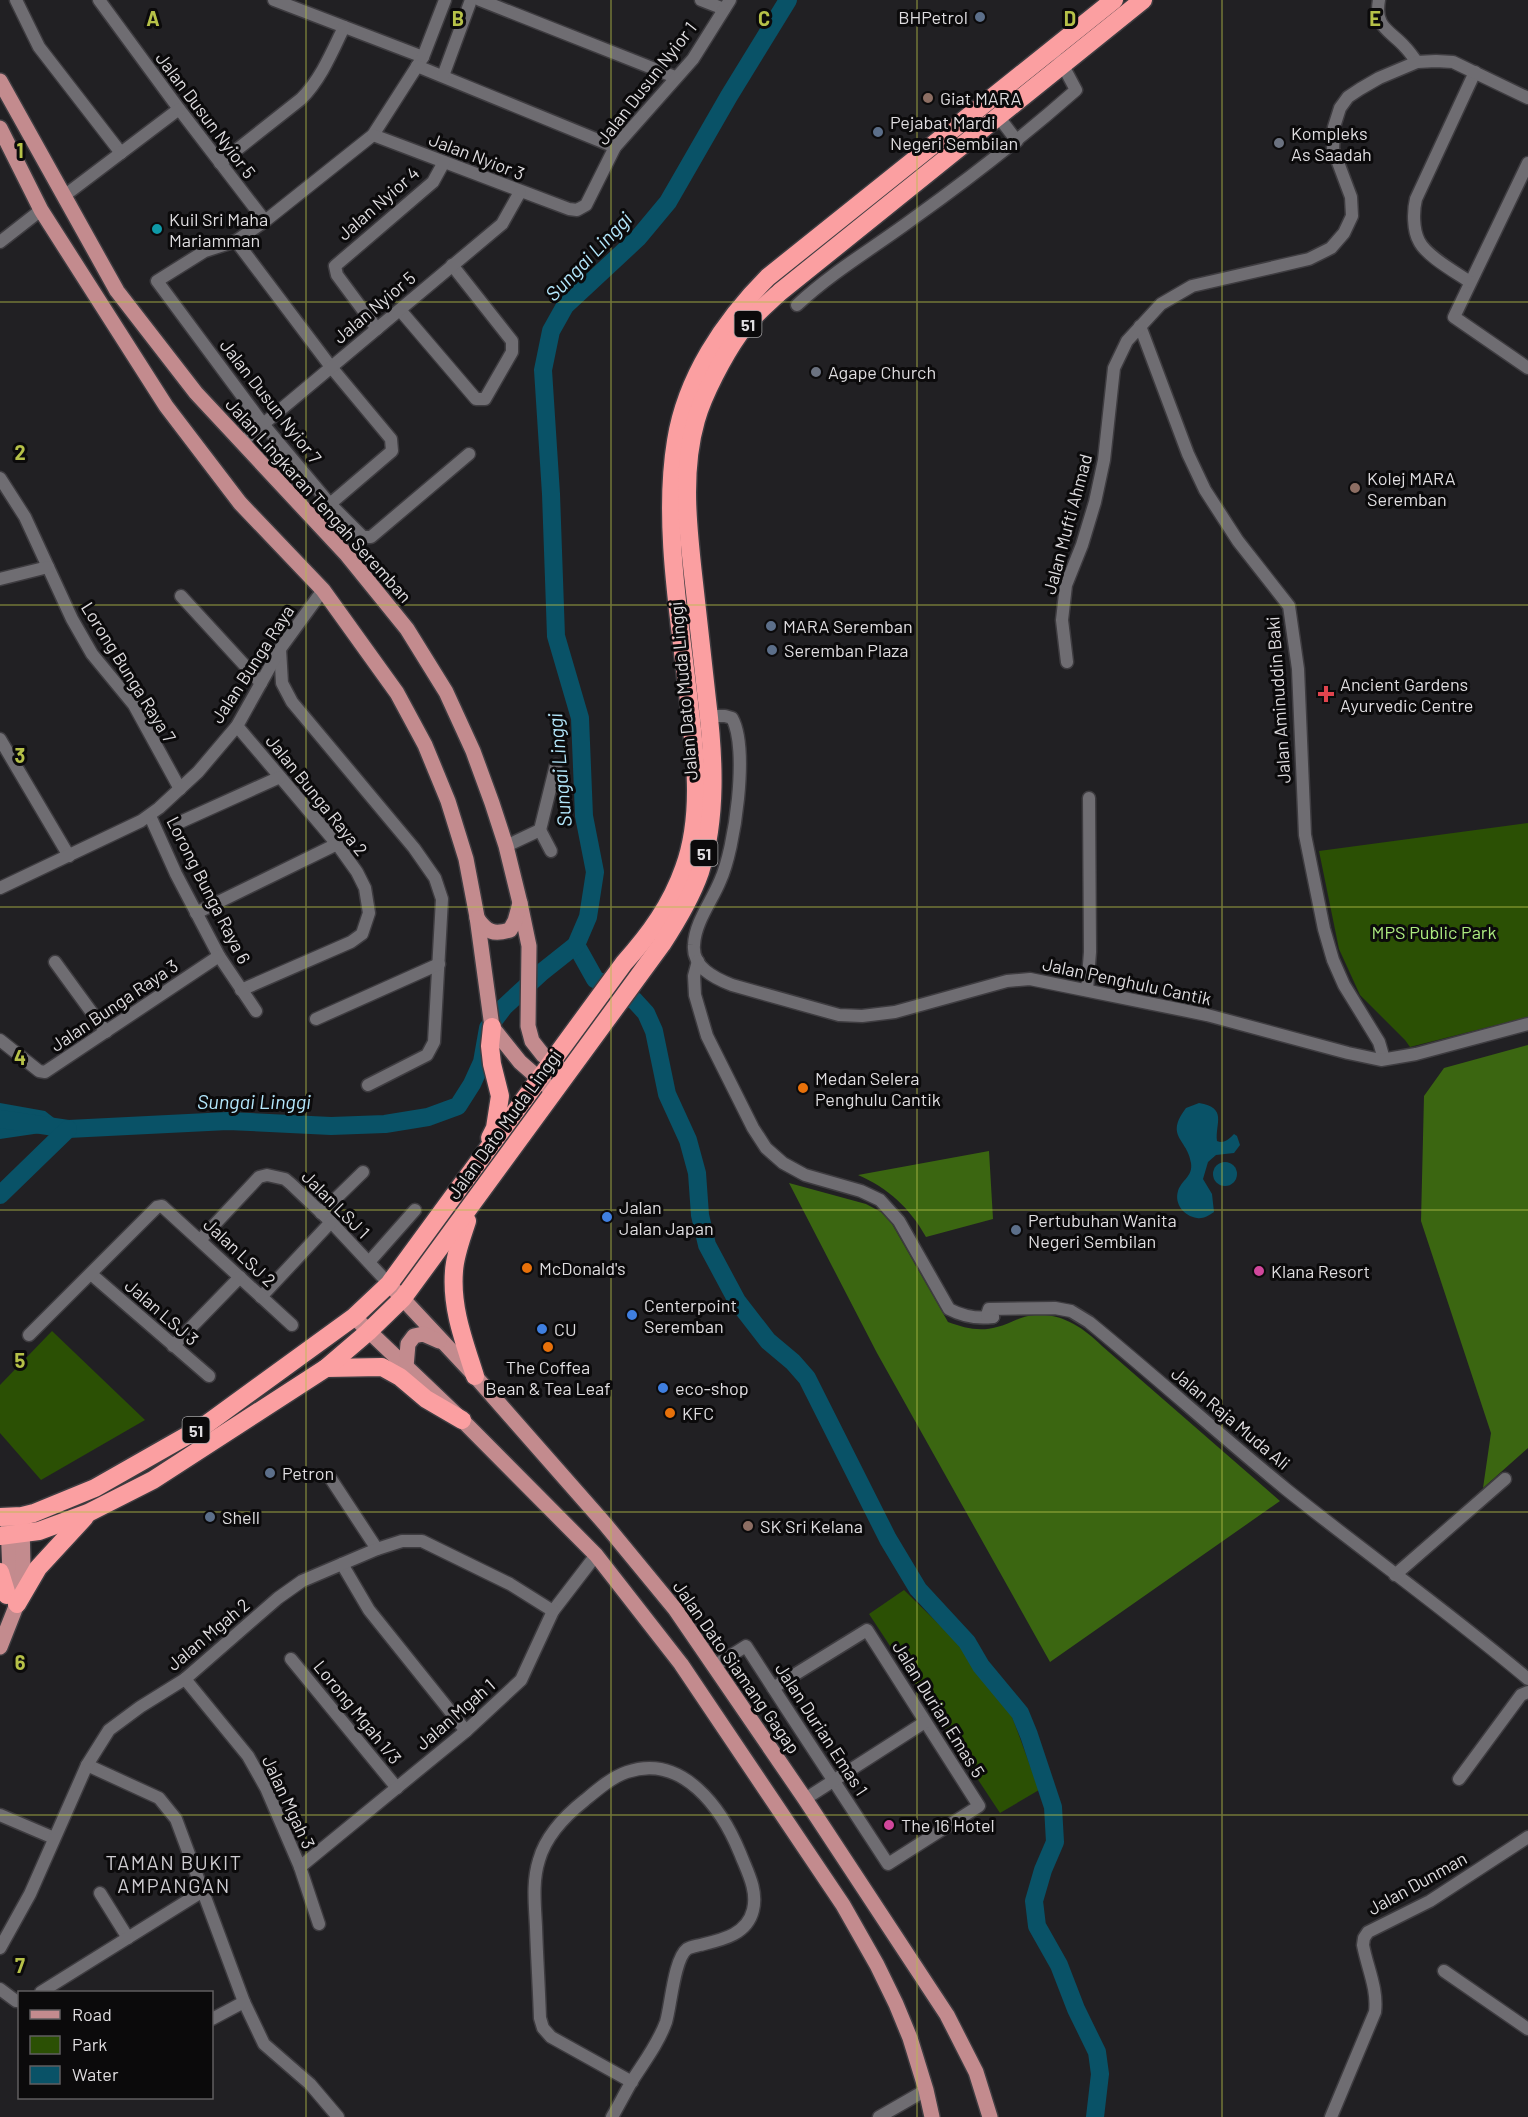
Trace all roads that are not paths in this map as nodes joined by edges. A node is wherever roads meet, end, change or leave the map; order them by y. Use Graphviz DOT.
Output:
graph roads {
  1 [pos="16,0"];
  2 [pos="99,0"];
  3 [pos="274,0"];
  4 [pos="445,0"];
  5 [pos="471,0"];
  6 [pos="480,0"];
  7 [pos="701,0"];
  8 [pos="1114,0"];
  9 [pos="1143,0"];
  10 [pos="1379,0"];
  11 [pos="727,5"];
  12 [pos="344,27"];
  13 [pos="1053,49"];
  14 [pos="420,61"];
  15 [pos="1417,62"];
  16 [pos="1062,65"];
  17 [pos="1475,72"];
  18 [pos="442,76"];
  19 [pos="675,77"];
  20 [pos="0,81"];
  21 [pos="1528,98"];
  22 [pos="179,109"];
  23 [pos="998,117"];
  24 [pos="0,128"];
  25 [pos="373,135"];
  26 [pos="1017,141"];
  27 [pos="615,147"];
  28 [pos="121,153"];
  29 [pos="444,162"];
  30 [pos="220,163"];
  31 [pos="1528,163"];
  32 [pos="520,192"];
  33 [pos="64,196"];
  34 [pos="41,210"];
  35 [pos="568,210"];
  36 [pos="265,221"];
  37 [pos="236,241"];
  38 [pos="0,242"];
  39 [pos="452,265"];
  40 [pos="1470,282"];
  41 [pos="797,305"];
  42 [pos="400,309"];
  43 [pos="1140,326"];
  44 [pos="377,329"];
  45 [pos="331,367"];
  46 [pos="1528,368"];
  47 [pos="263,424"];
  48 [pos="242,442"];
  49 [pos="469,454"];
  50 [pos="0,478"];
  51 [pos="330,504"];
  52 [pos="48,567"];
  53 [pos="0,579"];
  54 [pos="323,590"];
  55 [pos="181,596"];
  56 [pos="280,649"];
  57 [pos="1067,662"];
  58 [pos="261,683"];
  59 [pos="700,716"];
  60 [pos="237,726"];
  61 [pos="0,739"];
  62 [pos="556,765"];
  63 [pos="280,777"];
  64 [pos="180,789"];
  65 [pos="1089,798"];
  66 [pos="150,816"];
  67 [pos="176,824"];
  68 [pos="540,830"];
  69 [pos="337,844"];
  70 [pos="506,846"];
  71 [pos="551,851"];
  72 [pos="69,856"];
  73 [pos="0,888"];
  74 [pos="520,903"];
  75 [pos="196,913"];
  76 [pos="477,917"];
  77 [pos="219,956"];
  78 [pos="698,961"];
  79 [pos="55,963"];
  80 [pos="439,964"];
  81 [pos="631,968"];
  82 [pos="241,990"];
  83 [pos="1087,990"];
  84 [pos="256,1011"];
  85 [pos="316,1019"];
  86 [pos="1528,1024"];
  87 [pos="492,1027"];
  88 [pos="106,1032"];
  89 [pos="0,1040"];
  90 [pos="1384,1059"];
  91 [pos="551,1062"];
  92 [pos="567,1073"];
  93 [pos="538,1080"];
  94 [pos="368,1085"];
  95 [pos="553,1091"];
  96 [pos="482,1156"];
  97 [pos="363,1172"];
  98 [pos="472,1205"];
  99 [pos="415,1210"];
  100 [pos="321,1213"];
  101 [pos="331,1222"];
  102 [pos="201,1239"];
  103 [pos="369,1262"];
  104 [pos="91,1274"];
  105 [pos="240,1277"];
  106 [pos="389,1284"];
  107 [pos="261,1297"];
  108 [pos="403,1298"];
  109 [pos="354,1317"];
  110 [pos="292,1325"];
  111 [pos="368,1332"];
  112 [pos="29,1335"];
  113 [pos="445,1343"];
  114 [pos="173,1346"];
  115 [pos="406,1367"];
  116 [pos="326,1368"];
  117 [pos="209,1376"];
  118 [pos="475,1376"];
  119 [pos="462,1420"];
  120 [pos="331,1479"];
  121 [pos="1505,1479"];
  122 [pos="88,1513"];
  123 [pos="10,1526"];
  124 [pos="377,1549"];
  125 [pos="596,1555"];
  126 [pos="342,1564"];
  127 [pos="0,1572"];
  128 [pos="1395,1575"];
  129 [pos="12,1600"];
  130 [pos="553,1611"];
  131 [pos="1,1644"];
  132 [pos="291,1659"];
  133 [pos="714,1666"];
  134 [pos="1528,1678"];
  135 [pos="185,1679"];
  136 [pos="773,1688"];
  137 [pos="1528,1692"];
  138 [pos="926,1722"];
  139 [pos="466,1731"];
  140 [pos="87,1765"];
  141 [pos="1459,1779"];
  142 [pos="834,1781"];
  143 [pos="397,1788"];
  144 [pos="806,1799"];
  145 [pos="0,1815"];
  146 [pos="1528,1837"];
  147 [pos="54,1838"];
  148 [pos="888,1864"];
  149 [pos="300,1867"];
  150 [pos="203,1891"];
  151 [pos="100,1893"];
  152 [pos="319,1924"];
  153 [pos="128,1938"];
  154 [pos="0,1948"];
  155 [pos="1444,1971"];
  156 [pos="0,1989"];
  157 [pos="43,1991"];
  158 [pos="18,2001"];
  159 [pos="244,2002"];
  160 [pos="213,2018"];
  161 [pos="1528,2030"];
  162 [pos="632,2082"];
  163 [pos="926,2090"];
  164 [pos="338,2117"];
  165 [pos="612,2117"];
  166 [pos="879,2117"];
  167 [pos="932,2117"];
  168 [pos="990,2117"];
  169 [pos="1331,2117"];
  1 -- 28 [label="street"];
  2 -- 22 [label="street, Jalan Dusun Nyior 5"];
  3 -- 12 [label="street"];
  4 -- 14 [label="street"];
  5 -- 18 [label="street"];
  6 -- 19 [label="street"];
  7 -- 11 [label="street"];
  8 -- 13 [label="highway, Jalan Dato Muda Linggi / 51"];
  9 -- 16 [label="highway, Jalan Dato Muda Linggi / 51"];
  10 -- 15 [label="street"];
  11 -- 19 [label="street, Jalan Dusun Nyior 1"];
  12 -- 14 [label="street"];
  12 -- 30 [label="street"];
  13 -- 16 [label="street"];
  13 -- 59 [label="highway, Jalan Dato Muda Linggi / 51"];
  14 -- 18 [label="street"];
  14 -- 25 [label="street"];
  15 -- 17 [label="street, Jalan Mufti Ahmad"];
  15 -- 43 [label="street, Jalan Mufti Ahmad"];
  16 -- 23 [label="highway, Jalan Dato Muda Linggi / 51"];
  16 -- 26 [label="street"];
  17 -- 21 [label="street, Jalan Mufti Ahmad"];
  17 -- 40 [label="street"];
  18 -- 27 [label="street"];
  19 -- 27 [label="street, Jalan Dusun Nyior 1"];
  20 -- 33 [label="main road, Jalan Lingkaran Tengah Seremban"];
  22 -- 28 [label="street"];
  22 -- 30 [label="street, Jalan Dusun Nyior 5"];
  23 -- 26 [label="street"];
  23 -- 59 [label="highway, Jalan Dato Muda Linggi / 51"];
  24 -- 34 [label="main road"];
  25 -- 29 [label="street, Jalan Nyior 3"];
  25 -- 36 [label="street"];
  26 -- 41 [label="street"];
  27 -- 35 [label="street, Jalan Dusun Nyior 1"];
  28 -- 33 [label="street"];
  29 -- 32 [label="street, Jalan Nyior 3"];
  29 -- 44 [label="street, Jalan Nyior 4"];
  30 -- 36 [label="street, Jalan Dusun Nyior 5"];
  31 -- 40 [label="street"];
  32 -- 35 [label="street, Jalan Nyior 3"];
  32 -- 39 [label="street, Jalan Nyior 5"];
  33 -- 48 [label="main road, Jalan Lingkaran Tengah Seremban"];
  34 -- 38 [label="street"];
  34 -- 54 [label="main road"];
  36 -- 37 [label="street"];
  37 -- 45 [label="street"];
  37 -- 47 [label="street, Jalan Dusun Nyior 7"];
  39 -- 42 [label="street, Jalan Nyior 5"];
  39 -- 42 [label="street"];
  40 -- 46 [label="street"];
  42 -- 44 [label="street, Jalan Nyior 5"];
  43 -- 57 [label="street, Jalan Mufti Ahmad"];
  43 -- 90 [label="street, Jalan Aminuddin Baki"];
  44 -- 45 [label="street, Jalan Nyior 5"];
  45 -- 47 [label="street, Jalan Nyior 5"];
  45 -- 51 [label="street"];
  47 -- 48 [label="street, Jalan Nyior 5"];
  47 -- 51 [label="street, Jalan Dusun Nyior 7"];
  48 -- 70 [label="main road, Jalan Lingkaran Tengah Seremban"];
  49 -- 51 [label="street, Jalan Dusun Nyior 7"];
  50 -- 52 [label="street, Lorong Bunga Raya 7"];
  52 -- 53 [label="street"];
  52 -- 64 [label="street, Lorong Bunga Raya 7"];
  54 -- 56 [label="street, Jalan Bunga Raya"];
  54 -- 76 [label="main road"];
  55 -- 58 [label="street"];
  56 -- 58 [label="street, Jalan Bunga Raya"];
  56 -- 80 [label="street"];
  58 -- 60 [label="street, Jalan Bunga Raya"];
  59 -- 78 [label="street"];
  59 -- 81 [label="highway, Jalan Dato Muda Linggi / 51"];
  60 -- 63 [label="street, Jalan Bunga Raya 2"];
  60 -- 64 [label="street, Jalan Bunga Raya"];
  61 -- 72 [label="street"];
  62 -- 68 [label="street"];
  63 -- 67 [label="street"];
  63 -- 69 [label="street, Jalan Bunga Raya 2"];
  64 -- 66 [label="street, Jalan Bunga Raya"];
  65 -- 83 [label="street"];
  66 -- 72 [label="street, Jalan Bunga Raya"];
  66 -- 75 [label="street, Lorong Bunga Raya 6"];
  68 -- 70 [label="street"];
  68 -- 71 [label="street"];
  69 -- 75 [label="street"];
  69 -- 82 [label="street, Jalan Bunga Raya 2"];
  70 -- 74 [label="main road, Jalan Lingkaran Tengah Seremban"];
  72 -- 73 [label="street, Jalan Bunga Raya"];
  74 -- 76 [label="main road"];
  74 -- 91 [label="main road, Jalan Lingkaran Tengah Seremban"];
  75 -- 77 [label="street, Lorong Bunga Raya 6"];
  76 -- 87 [label="main road"];
  77 -- 82 [label="street, Lorong Bunga Raya 6"];
  77 -- 88 [label="street, Jalan Bunga Raya 3"];
  78 -- 83 [label="street, Jalan Penghulu Cantik"];
  78 -- 128 [label="street, Jalan Raja Muda Ali"];
  79 -- 88 [label="street"];
  80 -- 85 [label="street"];
  80 -- 94 [label="street"];
  81 -- 91 [label="highway, Jalan Dato Muda Linggi / 51"];
  81 -- 92 [label="highway, Jalan Dato Muda Linggi / 51"];
  82 -- 84 [label="street, Lorong Bunga Raya 6"];
  83 -- 90 [label="street, Jalan Penghulu Cantik"];
  86 -- 90 [label="street, Jalan Penghulu Cantik"];
  87 -- 93 [label="main road"];
  87 -- 96 [label="highway"];
  88 -- 89 [label="street, Jalan Bunga Raya 3"];
  91 -- 92 [label="main road, Jalan Lingkaran Tengah Seremban"];
  91 -- 93 [label="highway, Jalan Dato Muda Linggi / 51"];
  92 -- 95 [label="highway, Jalan Dato Muda Linggi / 51"];
  93 -- 95 [label="main road"];
  93 -- 96 [label="highway, Jalan Dato Muda Linggi / 51"];
  95 -- 98 [label="highway, Jalan Dato Muda Linggi / 51"];
  96 -- 106 [label="highway, Jalan Dato Muda Linggi / 51"];
  97 -- 100 [label="street"];
  98 -- 108 [label="highway, Jalan Dato Muda Linggi / 51"];
  98 -- 118 [label="highway"];
  99 -- 103 [label="street"];
  100 -- 101 [label="street, Jalan LSJ 1"];
  100 -- 102 [label="street, Jalan LSJ 1"];
  101 -- 103 [label="street, Jalan LSJ 1"];
  101 -- 107 [label="street"];
  102 -- 104 [label="street, Jalan LSJ 2"];
  102 -- 105 [label="street, Jalan LSJ 2"];
  103 -- 106 [label="street, Jalan LSJ 1"];
  104 -- 112 [label="street"];
  104 -- 114 [label="street, Jalan LSJ 3"];
  105 -- 107 [label="street, Jalan LSJ 2"];
  105 -- 114 [label="street"];
  106 -- 108 [label="main road, Jalan Dato Siamang Gagap"];
  106 -- 109 [label="highway, Jalan Dato Muda Linggi / 51"];
  107 -- 110 [label="street, Jalan LSJ 2"];
  108 -- 111 [label="highway, Jalan Dato Muda Linggi / 51"];
  108 -- 113 [label="main road, Jalan Dato Siamang Gagap"];
  109 -- 111 [label="main road"];
  109 -- 123 [label="highway, Jalan Dato Muda Linggi / 51"];
  111 -- 115 [label="main road"];
  111 -- 116 [label="highway, Jalan Dato Muda Linggi / 51"];
  113 -- 115 [label="main road"];
  113 -- 118 [label="main road, Jalan Dato Siamang Gagap"];
  114 -- 117 [label="street, Jalan LSJ 3"];
  115 -- 119 [label="main road"];
  116 -- 119 [label="highway"];
  116 -- 122 [label="highway, Jalan Dato Muda Linggi / 51"];
  118 -- 133 [label="main road, Jalan Dato Siamang Gagap"];
  119 -- 125 [label="main road"];
  120 -- 124 [label="street"];
  121 -- 128 [label="street"];
  122 -- 123 [label="highway, Jalan Dato Muda Linggi / 51"];
  122 -- 129 [label="highway"];
  123 -- 129 [label="main road"];
  124 -- 126 [label="street, Jalan Mgah 2"];
  124 -- 130 [label="street, Jalan Mgah 2"];
  125 -- 130 [label="street, Jalan Mgah 1"];
  125 -- 163 [label="main road"];
  126 -- 135 [label="street, Jalan Mgah 2"];
  126 -- 139 [label="street"];
  127 -- 129 [label="highway"];
  128 -- 134 [label="street, Jalan Raja Muda Ali"];
  129 -- 131 [label="main road"];
  130 -- 139 [label="street, Jalan Mgah 1"];
  132 -- 143 [label="street, Lorong Mgah 1/3"];
  133 -- 136 [label="street, Jalan Durian Emas 1"];
  133 -- 144 [label="main road, Jalan Dato Siamang Gagap"];
  135 -- 140 [label="street, Jalan Mgah 2"];
  135 -- 149 [label="street, Jalan Mgah 3"];
  136 -- 138 [label="street, Jalan Durian Emas 5"];
  136 -- 142 [label="street, Jalan Durian Emas 1"];
  137 -- 141 [label="street"];
  138 -- 142 [label="street"];
  138 -- 148 [label="street, Jalan Durian Emas 5"];
  139 -- 143 [label="street, Jalan Mgah 1"];
  140 -- 147 [label="street, Jalan Mgah 2"];
  140 -- 150 [label="street"];
  142 -- 144 [label="street"];
  142 -- 148 [label="street, Jalan Durian Emas 1"];
  143 -- 149 [label="street, Jalan Mgah 1"];
  144 -- 168 [label="main road, Jalan Dato Siamang Gagap"];
  145 -- 147 [label="street"];
  146 -- 169 [label="street, Jalan Dunman"];
  147 -- 154 [label="street, Jalan Mgah 2"];
  149 -- 152 [label="street, Jalan Mgah 3"];
  150 -- 153 [label="street"];
  150 -- 159 [label="street"];
  151 -- 153 [label="street"];
  153 -- 157 [label="street"];
  155 -- 161 [label="street"];
  156 -- 158 [label="street"];
  159 -- 160 [label="street"];
  159 -- 164 [label="street"];
  162 -- 162 [label="street"];
  162 -- 165 [label="street"];
  163 -- 166 [label="street"];
  163 -- 167 [label="main road"];
}
